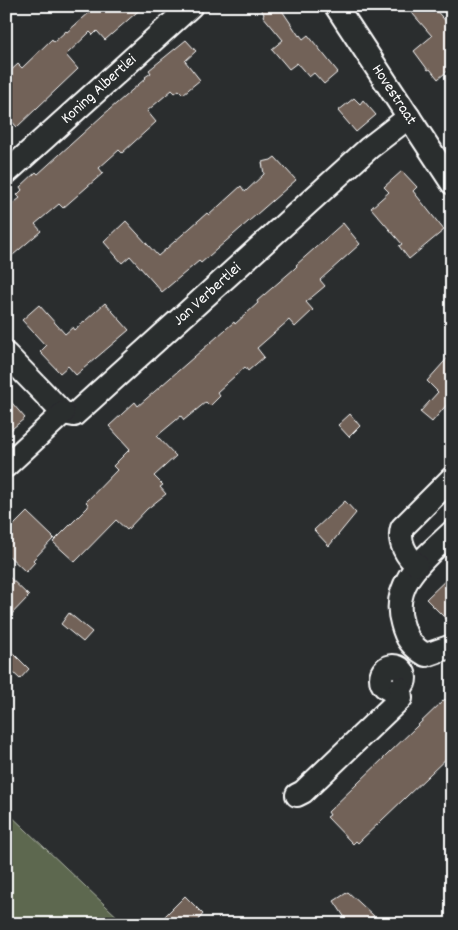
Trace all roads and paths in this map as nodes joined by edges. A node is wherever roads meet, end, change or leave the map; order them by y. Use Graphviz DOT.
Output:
graph roads {
  1 [pos="191,6"];
  2 [pos="336,6"];
  3 [pos="409,117"];
  4 [pos="6,173"];
  5 [pos="452,183"];
  6 [pos="6,354"];
  7 [pos="62,413"];
  8 [pos="6,466"];
  9 [pos="452,478"];
  10 [pos="452,532"];
  11 [pos="417,565"];
  12 [pos="452,646"];
  13 [pos="414,649"];
  14 [pos="296,795"];
  1 -- 4 [label="street, Koning Albertlei"];
  2 -- 3 [label="street, Hovestraat"];
  3 -- 5 [label="street, Hovestraat"];
  3 -- 7 [label="street, Jan Verbertlei"];
  6 -- 7 [label="street"];
  7 -- 8 [label="street, Jan Verbertlei"];
  9 -- 11 [label="street"];
  10 -- 11 [label="street"];
  11 -- 13 [label="street"];
  12 -- 13 [label="street"];
  13 -- 14 [label="street"];
}
